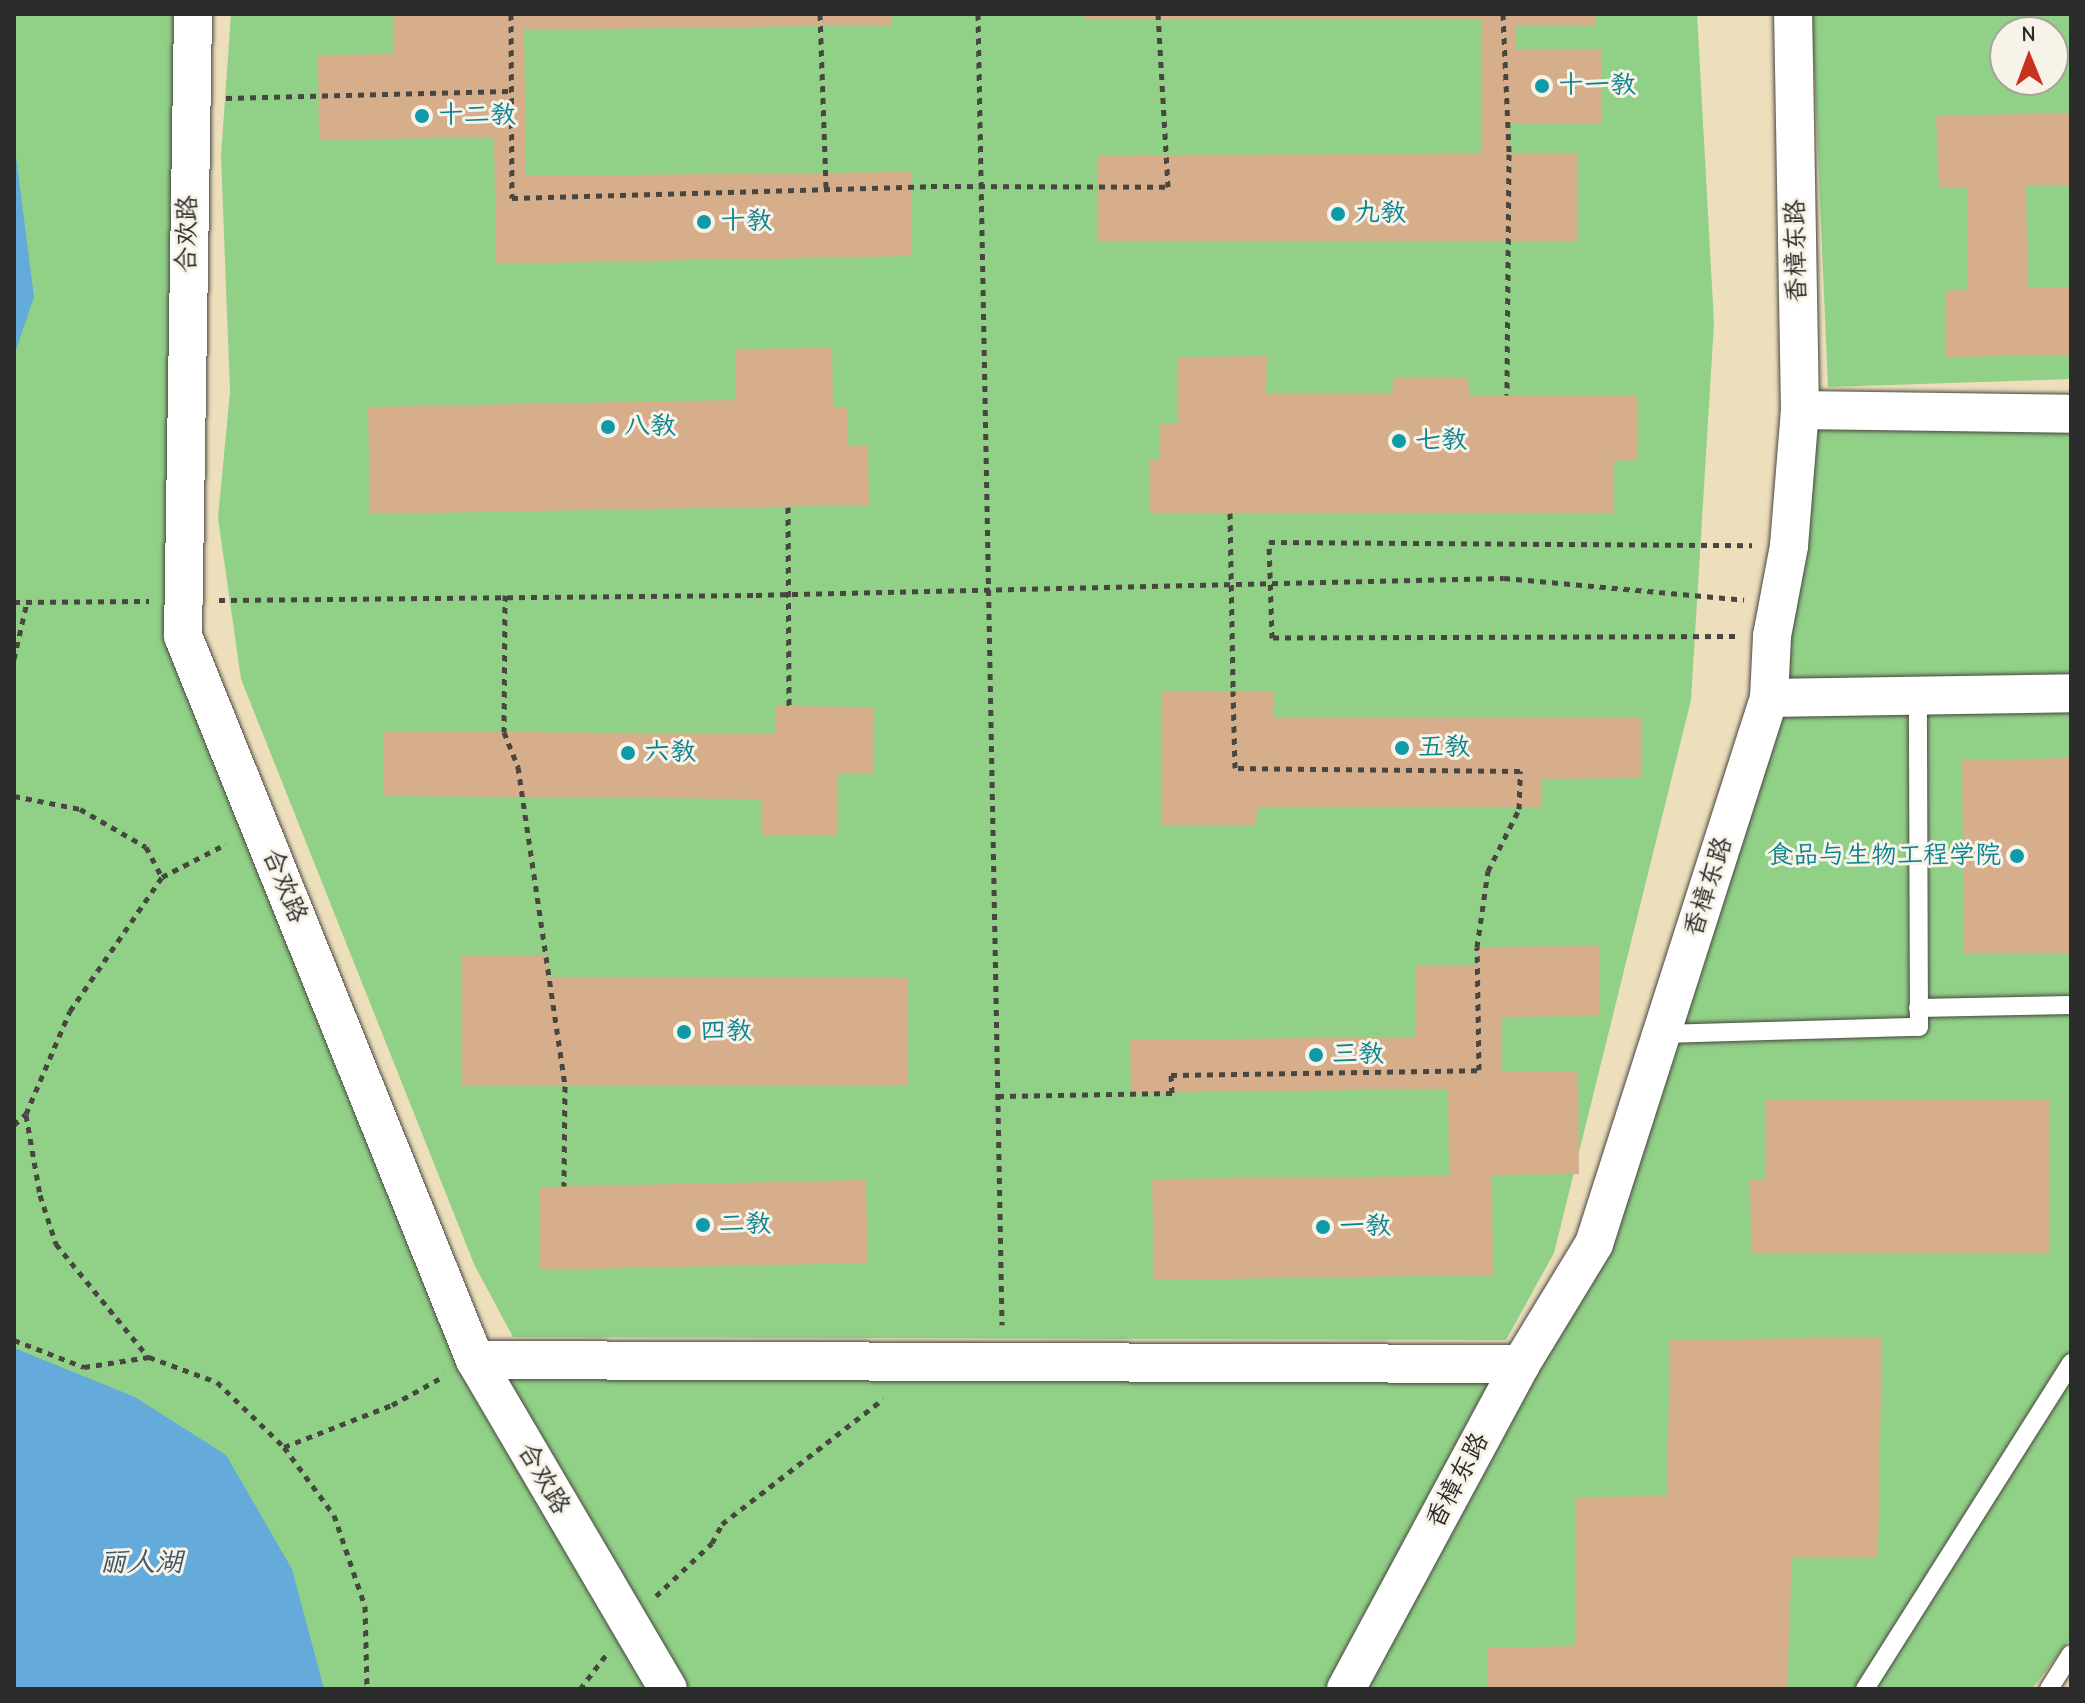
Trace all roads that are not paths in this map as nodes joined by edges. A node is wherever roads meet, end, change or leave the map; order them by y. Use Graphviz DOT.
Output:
graph roads {
  1 [pos="193,14"];
  2 [pos="1793,14"];
  3 [pos="1800,410"];
  4 [pos="2071,414"];
  5 [pos="2071,693"];
  6 [pos="1918,696"];
  7 [pos="1769,698"];
  8 [pos="2071,1005"];
  9 [pos="1918,1008"];
  10 [pos="1661,1034"];
  11 [pos="475,1360"];
  12 [pos="2071,1363"];
  13 [pos="1521,1364"];
  14 [pos="2071,1654"];
  15 [pos="668,1689"];
  16 [pos="1346,1689"];
  17 [pos="1865,1689"];
  18 [pos="2049,1689"];
  1 -- 11 [label="street, 合欢路"];
  2 -- 3 [label="street, 香樟东路"];
  3 -- 4 [label="street"];
  3 -- 7 [label="street, 香樟东路"];
  5 -- 6 [label="street"];
  6 -- 7 [label="street"];
  6 -- 9 [label="lane"];
  7 -- 10 [label="street, 香樟东路"];
  8 -- 9 [label="lane"];
  9 -- 10 [label="lane"];
  10 -- 13 [label="street, 香樟东路"];
  11 -- 13 [label="street"];
  11 -- 15 [label="street, 合欢路"];
  12 -- 17 [label="lane"];
  13 -- 16 [label="street, 香樟东路"];
  14 -- 18 [label="lane"];
}
